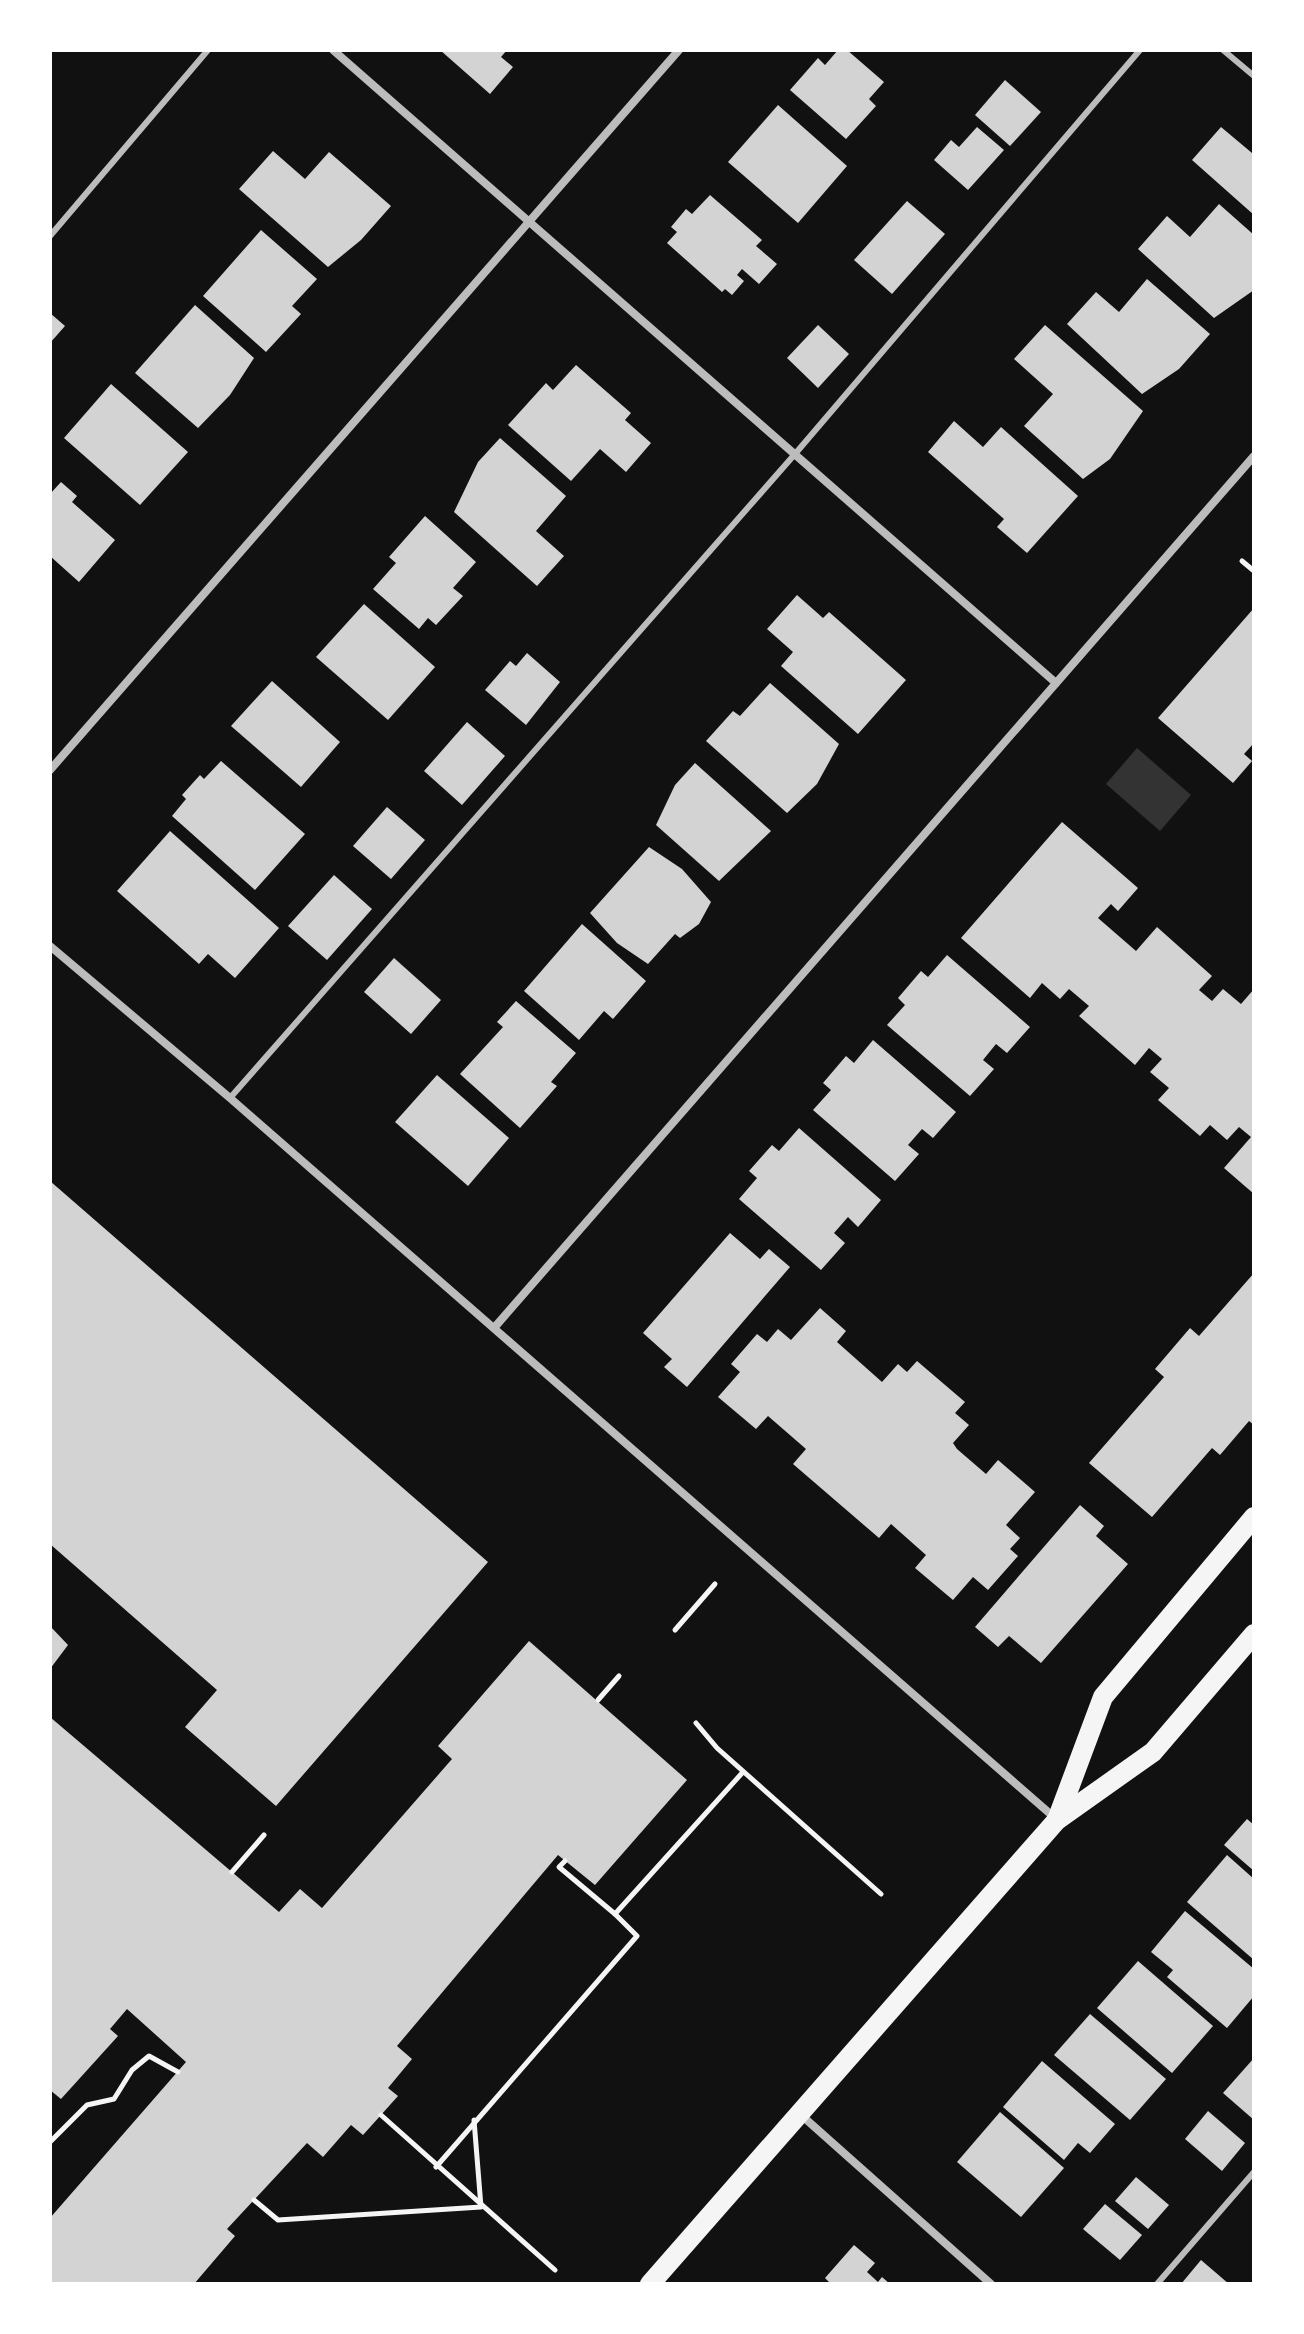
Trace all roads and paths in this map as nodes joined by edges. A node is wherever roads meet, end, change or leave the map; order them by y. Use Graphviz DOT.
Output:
graph roads {
  1 [pos="208,50"];
  2 [pos="333,50"];
  3 [pos="679,50"];
  4 [pos="1140,50"];
  5 [pos="1223,50"];
  6 [pos="1254,76"];
  7 [pos="530,223"];
  8 [pos="50,236"];
  9 [pos="795,454"];
  10 [pos="1254,456"];
  11 [pos="1242,561"];
  12 [pos="1254,571"];
  13 [pos="1056,683"];
  14 [pos="50,770"];
  15 [pos="50,946"];
  16 [pos="230,1098"];
  17 [pos="494,1328"];
  18 [pos="1254,1517"];
  19 [pos="715,1584"];
  20 [pos="675,1630"];
  21 [pos="1254,1634"];
  22 [pos="619,1676"];
  23 [pos="598,1700"];
  24 [pos="696,1723"];
  25 [pos="743,1772"];
  26 [pos="1057,1820"];
  27 [pos="264,1835"];
  28 [pos="565,1861"];
  29 [pos="232,1872"];
  30 [pos="881,1894"];
  31 [pos="615,1914"];
  32 [pos="178,2072"];
  33 [pos="799,2114"];
  34 [pos="381,2115"];
  35 [pos="474,2120"];
  36 [pos="50,2142"];
  37 [pos="436,2167"];
  38 [pos="1254,2172"];
  39 [pos="254,2200"];
  40 [pos="481,2207"];
  41 [pos="555,2270"];
  42 [pos="650,2284"];
  43 [pos="991,2284"];
  44 [pos="1157,2284"];
  1 -- 8 [label="lane"];
  2 -- 7 [label="street"];
  3 -- 7 [label="street"];
  4 -- 9 [label="lane"];
  5 -- 6 [label="lane"];
  7 -- 9 [label="street"];
  7 -- 14 [label="street"];
  9 -- 13 [label="street"];
  9 -- 16 [label="lane"];
  10 -- 13 [label="street"];
  11 -- 12 [label="path"];
  13 -- 17 [label="street"];
  15 -- 16 [label="street"];
  16 -- 17 [label="street"];
  17 -- 26 [label="street"];
  18 -- 26 [label="main road"];
  19 -- 20 [label="path"];
  21 -- 26 [label="main road"];
  22 -- 23 [label="path"];
  24 -- 25 [label="path"];
  25 -- 30 [label="path"];
  25 -- 31 [label="path"];
  26 -- 33 [label="main road"];
  27 -- 29 [label="path"];
  28 -- 31 [label="path"];
  31 -- 35 [label="path"];
  32 -- 36 [label="path"];
  33 -- 42 [label="main road"];
  33 -- 43 [label="street"];
  34 -- 37 [label="path"];
  35 -- 37 [label="path"];
  35 -- 40 [label="path"];
  37 -- 40 [label="path"];
  38 -- 44 [label="lane"];
  39 -- 40 [label="path"];
  40 -- 41 [label="path"];
}
